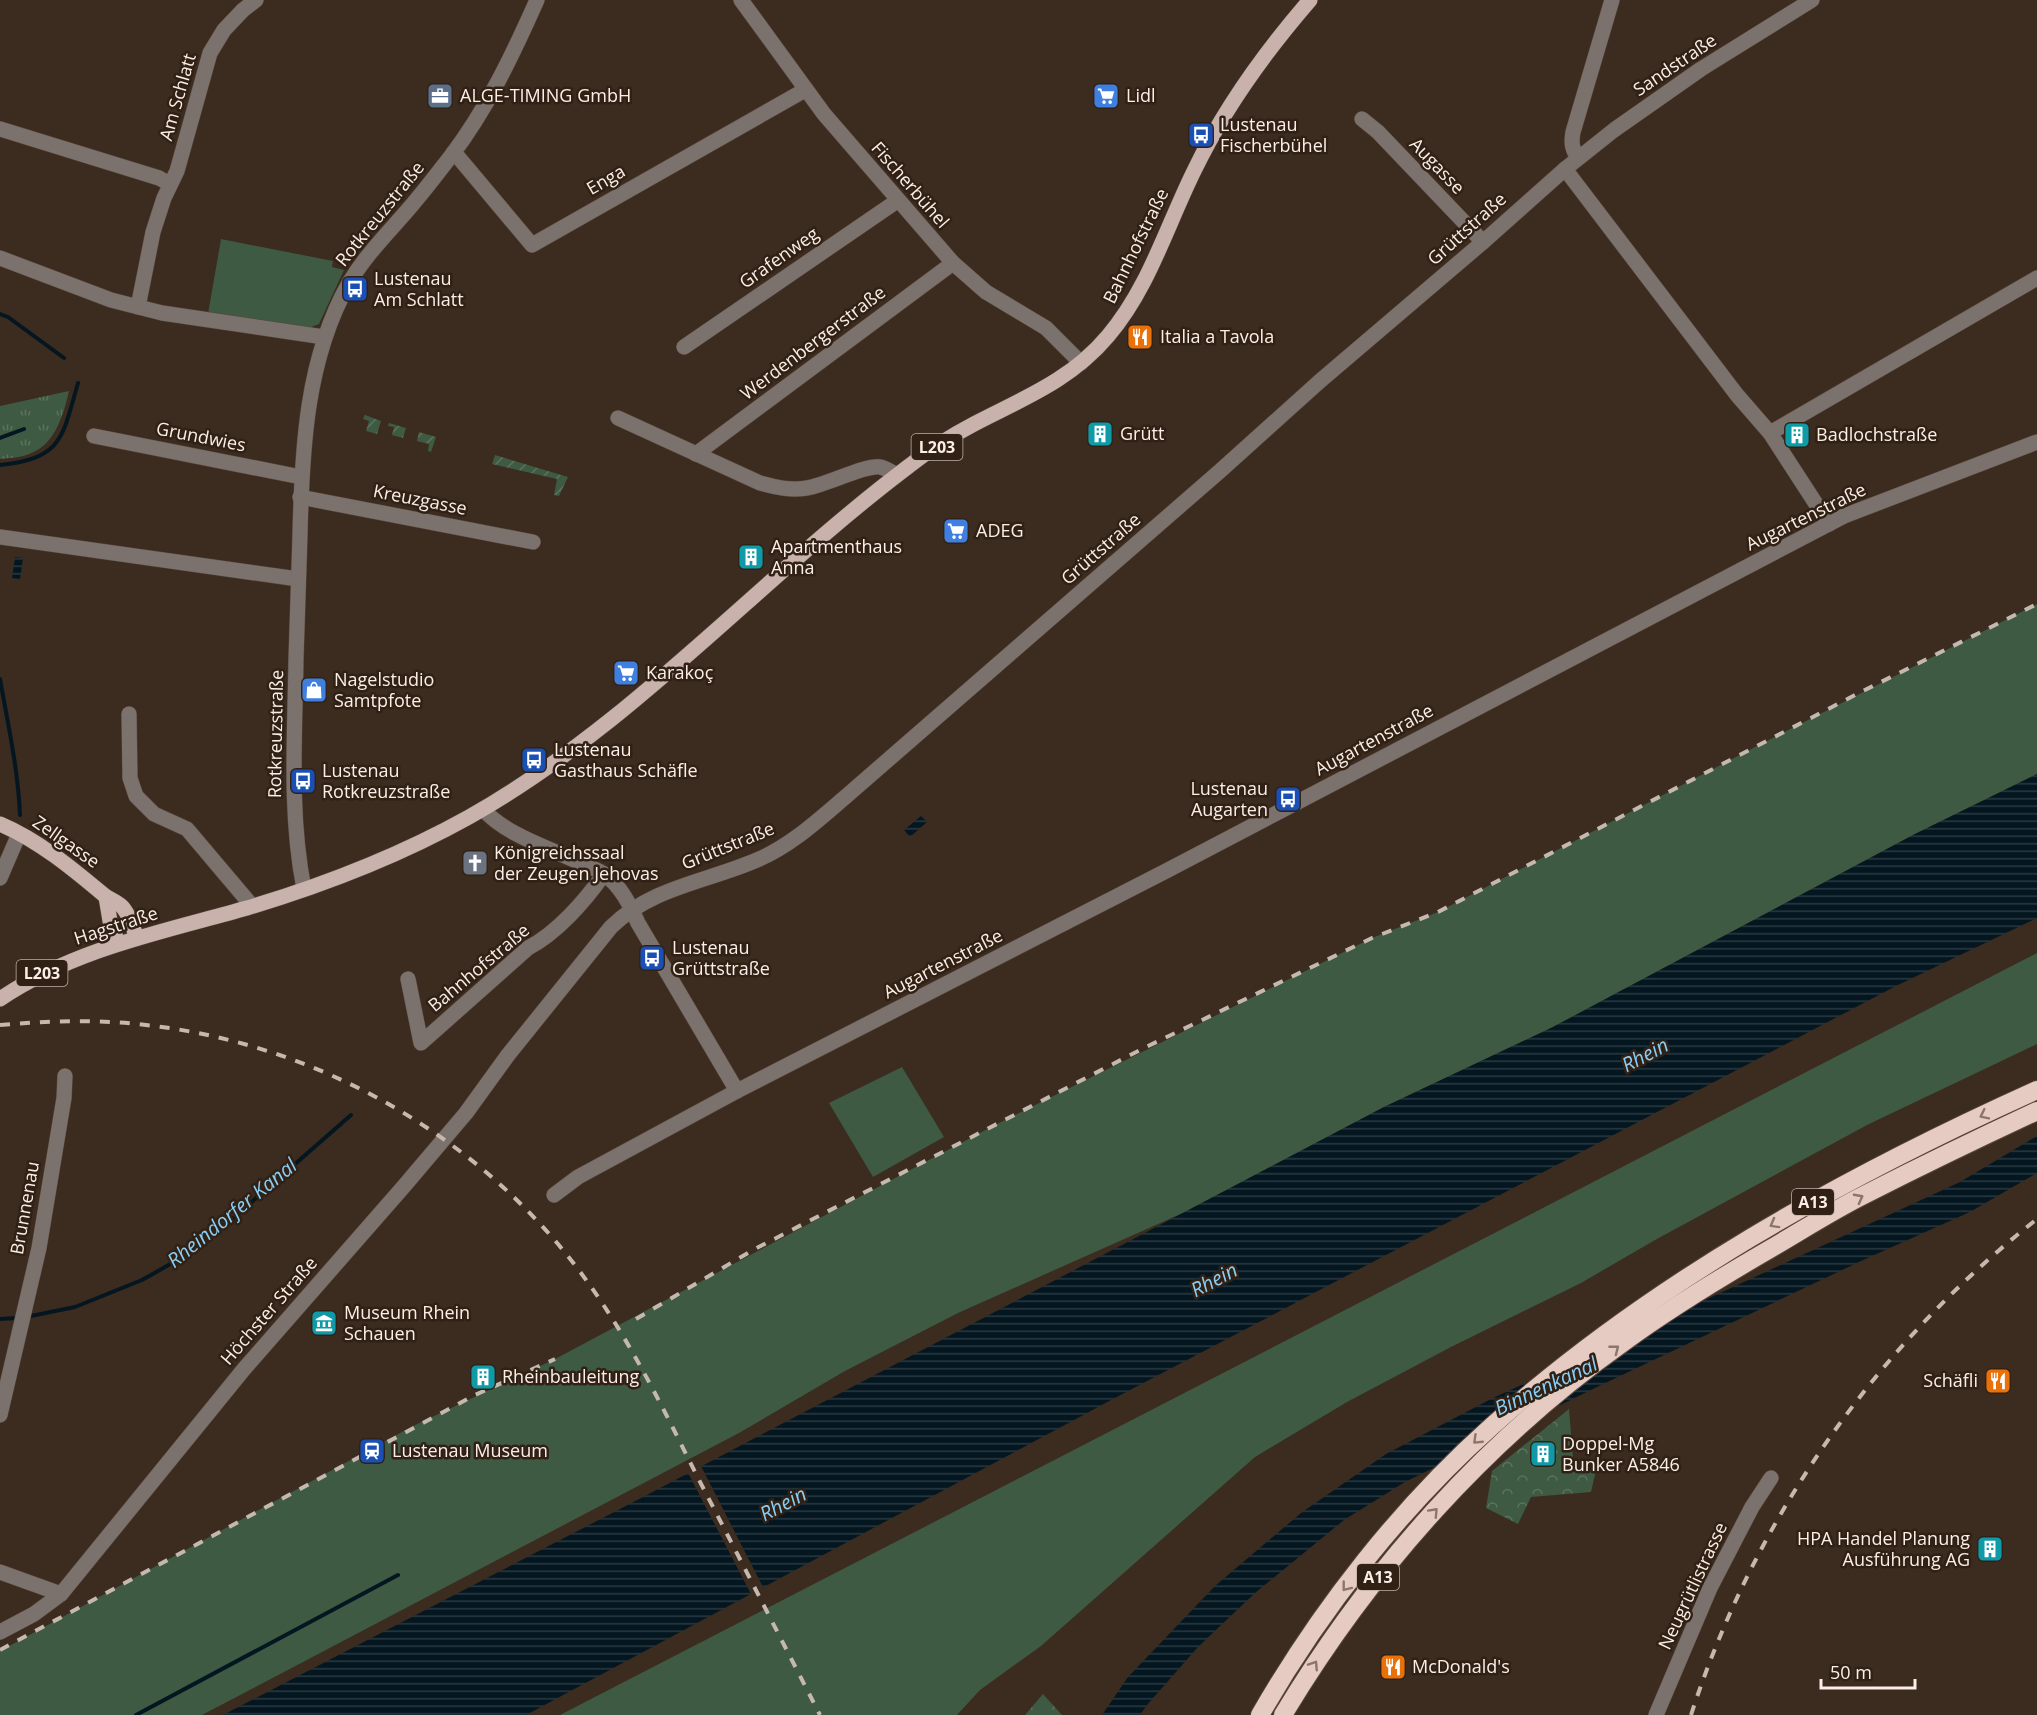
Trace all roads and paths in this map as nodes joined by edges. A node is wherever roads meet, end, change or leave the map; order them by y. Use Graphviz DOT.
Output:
graph roads {
  1 [pos="256,0"];
  2 [pos="537,0"];
  3 [pos="741,0"];
  4 [pos="1310,0"];
  5 [pos="1612,0"];
  6 [pos="1812,0"];
  7 [pos="805,90"];
  8 [pos="1362,118"];
  9 [pos="0,129"];
  10 [pos="453,153"];
  11 [pos="1578,158"];
  12 [pos="1565,169"];
  13 [pos="170,184"];
  14 [pos="897,201"];
  15 [pos="1483,242"];
  16 [pos="0,258"];
  17 [pos="953,263"];
  18 [pos="2037,278"];
  19 [pos="138,307"];
  20 [pos="324,337"];
  21 [pos="684,347"];
  22 [pos="1081,363"];
  23 [pos="618,418"];
  24 [pos="1770,433"];
  25 [pos="94,436"];
  26 [pos="2037,442"];
  27 [pos="696,454"];
  28 [pos="897,475"];
  29 [pos="301,477"];
  30 [pos="300,497"];
  31 [pos="1829,524"];
  32 [pos="0,537"];
  33 [pos="533,542"];
  34 [pos="297,579"];
  35 [pos="129,714"];
  36 [pos="483,809"];
  37 [pos="0,824"];
  38 [pos="19,834"];
  39 [pos="604,874"];
  40 [pos="0,878"];
  41 [pos="304,889"];
  42 [pos="106,897"];
  43 [pos="252,906"];
  44 [pos="632,909"];
  45 [pos="137,938"];
  46 [pos="118,944"];
  47 [pos="408,979"];
  48 [pos="0,999"];
  49 [pos="65,1076"];
  50 [pos="2037,1090"];
  51 [pos="737,1091"];
  52 [pos="2037,1111"];
  53 [pos="554,1195"];
  54 [pos="0,1415"];
  55 [pos="1771,1478"];
  56 [pos="0,1572"];
  57 [pos="61,1594"];
  58 [pos="0,1632"];
  59 [pos="1260,1715"];
  60 [pos="1283,1715"];
  61 [pos="1656,1715"];
  1 -- 13 [label="street, Am Schlatt"];
  2 -- 10 [label="street, Rotkreuzstraße"];
  3 -- 7 [label="street, Fischerbühel"];
  4 -- 22 [label="main road, Bahnhofstraße / L203"];
  5 -- 11 [label="street"];
  6 -- 11 [label="street, Sandstraße"];
  7 -- 10 [label="street, Enga"];
  7 -- 14 [label="street, Fischerbühel"];
  8 -- 15 [label="street, Augasse"];
  9 -- 13 [label="street"];
  10 -- 20 [label="street, Rotkreuzstraße"];
  11 -- 12 [label="street, Sandstraße"];
  12 -- 15 [label="street, Grüttstraße"];
  12 -- 24 [label="street"];
  13 -- 19 [label="street, Am Schlatt"];
  14 -- 17 [label="street, Fischerbühel"];
  14 -- 21 [label="street, Grafenweg"];
  15 -- 44 [label="street, Grüttstraße"];
  16 -- 19 [label="street"];
  17 -- 22 [label="street, Fischerbühel"];
  17 -- 27 [label="street, Werdenbergerstraße"];
  18 -- 24 [label="street"];
  19 -- 20 [label="street"];
  20 -- 29 [label="street, Rotkreuzstraße"];
  22 -- 28 [label="main road, Bahnhofstraße / L203"];
  23 -- 27 [label="street"];
  24 -- 31 [label="street"];
  25 -- 29 [label="street, Grundwies"];
  26 -- 31 [label="street, Augartenstraße"];
  27 -- 28 [label="street"];
  28 -- 36 [label="main road, Bahnhofstraße / L203"];
  29 -- 30 [label="street, Rotkreuzstraße"];
  30 -- 33 [label="street, Kreuzgasse"];
  30 -- 34 [label="street, Rotkreuzstraße"];
  31 -- 51 [label="street, Augartenstraße"];
  32 -- 34 [label="street"];
  34 -- 41 [label="street, Rotkreuzstraße"];
  35 -- 43 [label="street"];
  36 -- 39 [label="street"];
  36 -- 41 [label="main road, Hagstraße / L203"];
  37 -- 38 [label="main road, Zellgasse"];
  38 -- 40 [label="street"];
  38 -- 42 [label="main road, Zellgasse"];
  39 -- 44 [label="street"];
  39 -- 47 [label="street, Bahnhofstraße"];
  41 -- 43 [label="main road, Hagstraße / L203"];
  42 -- 45 [label="main road, Zellgasse"];
  42 -- 46 [label="main road"];
  43 -- 45 [label="main road, Hagstraße / L203"];
  44 -- 51 [label="street"];
  44 -- 57 [label="street, Höchster Straße"];
  45 -- 46 [label="main road, Hagstraße / L203"];
  46 -- 48 [label="main road, Hagstraße / L203"];
  49 -- 54 [label="street, Brunnenau"];
  50 -- 59 [label="highway, A13, one-way"];
  51 -- 53 [label="street, Augartenstraße"];
  60 -- 52 [label="highway, A13, one-way"];
  55 -- 61 [label="street, Neugrütlistrasse"];
  56 -- 57 [label="street"];
  57 -- 58 [label="street, Höchster Straße"];
}
